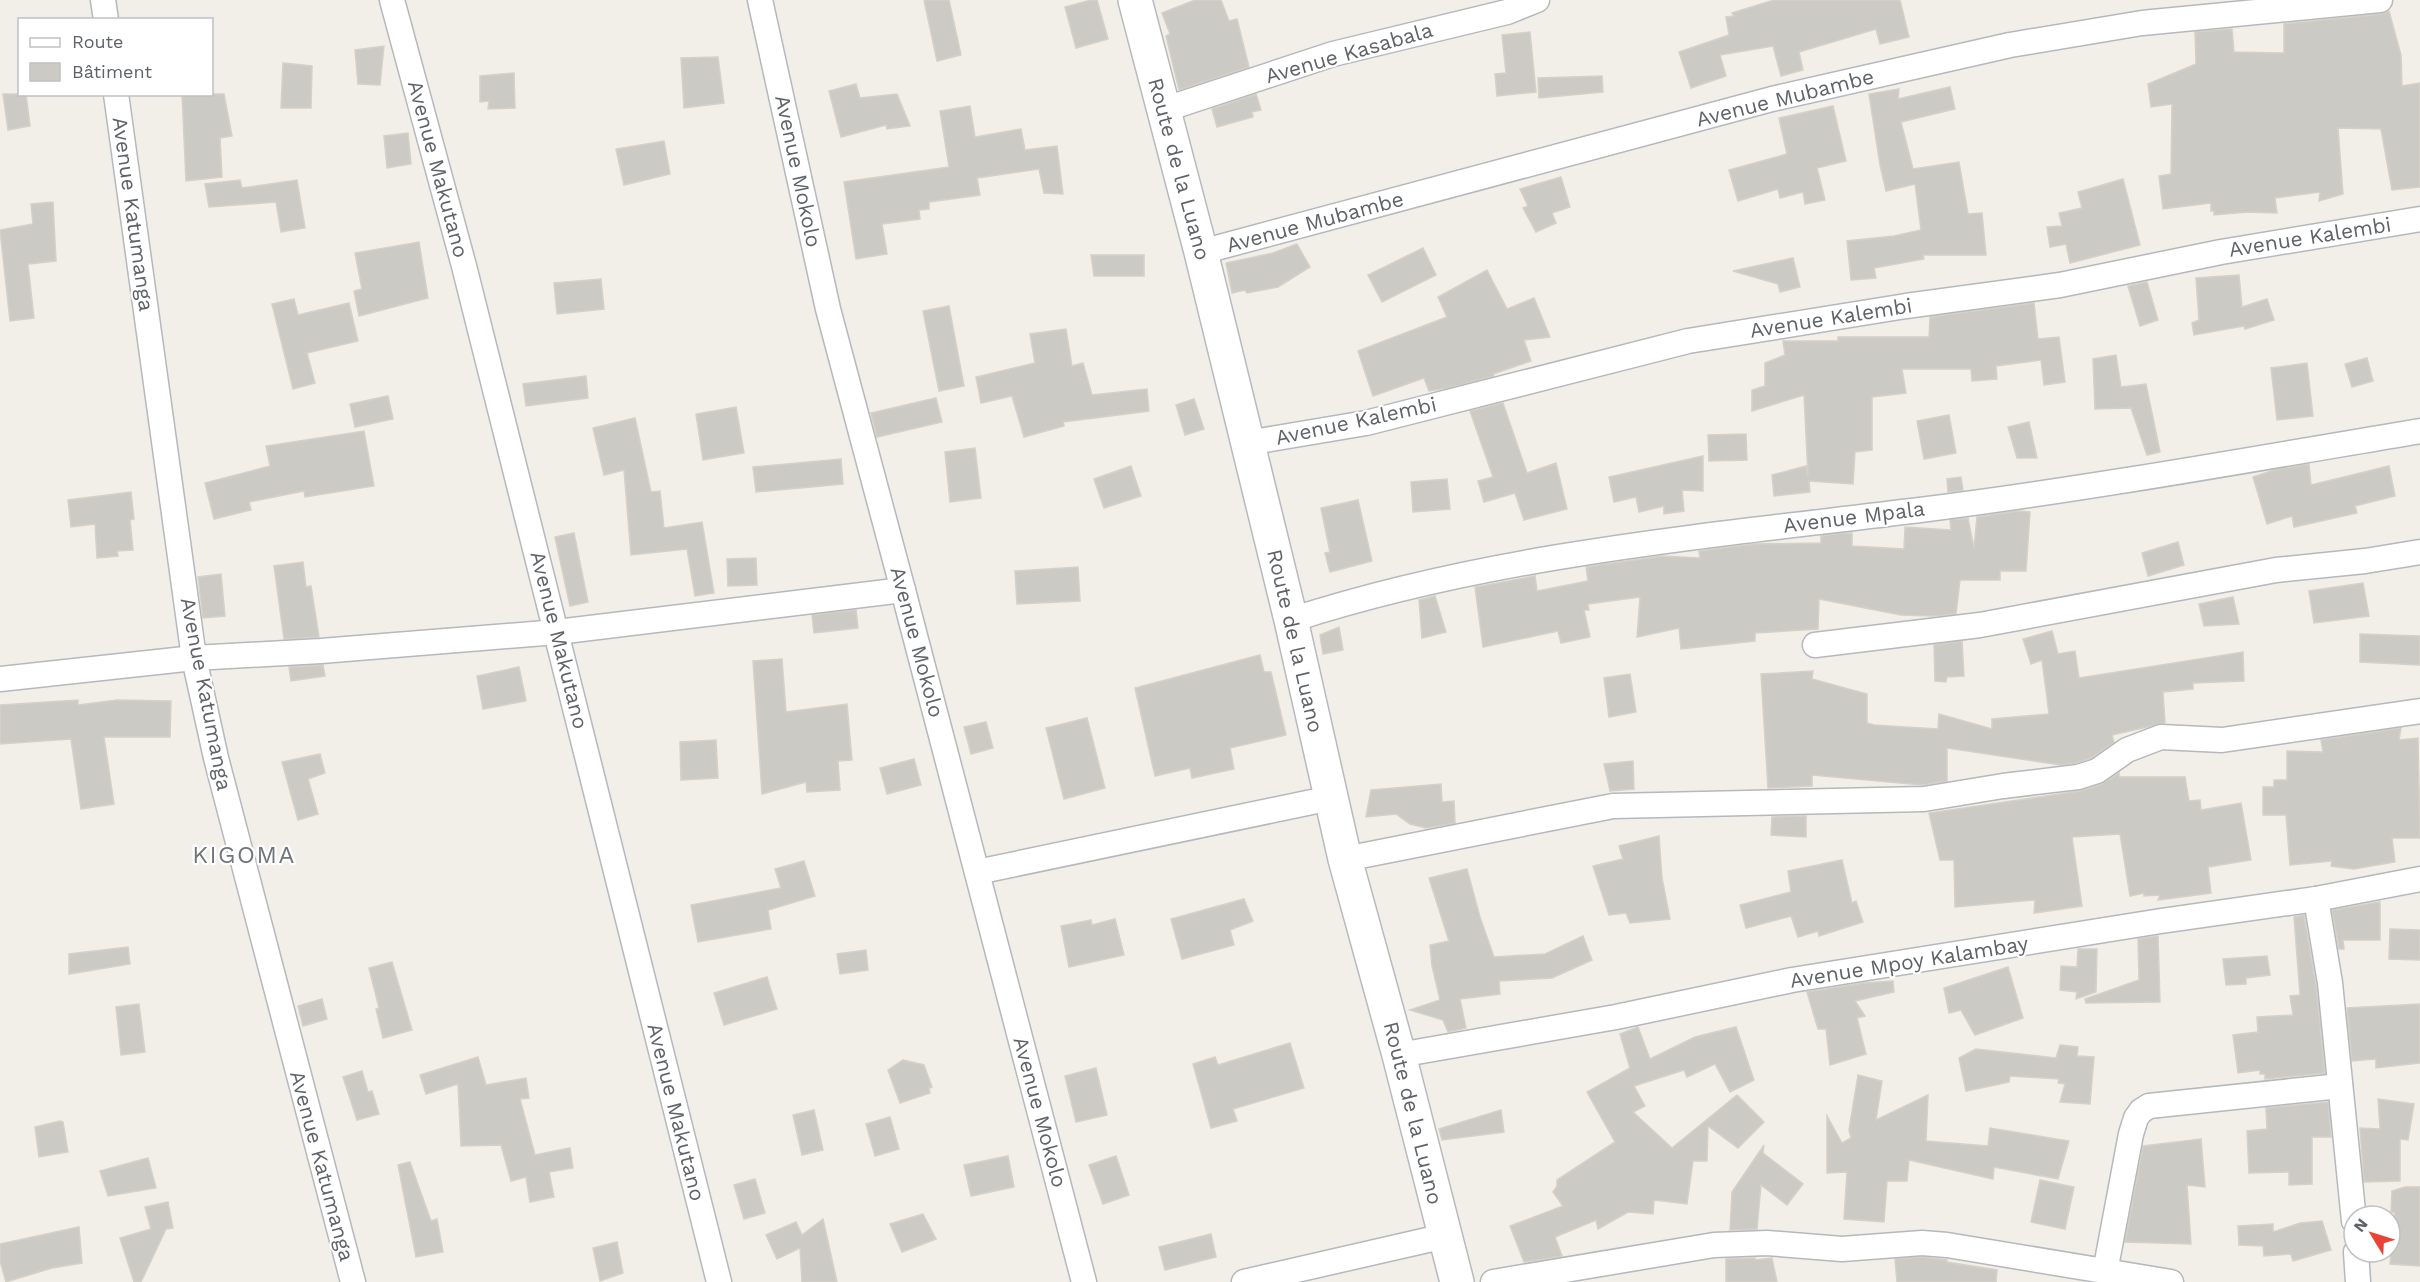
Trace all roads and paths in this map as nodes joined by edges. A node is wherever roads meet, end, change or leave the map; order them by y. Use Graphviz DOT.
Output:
graph roads {
  1 [pos="103,0"];
  2 [pos="392,0"];
  3 [pos="760,0"];
  4 [pos="1135,0"];
  5 [pos="1537,0"];
  6 [pos="2380,0"];
  7 [pos="106,18"];
  8 [pos="116,96"];
  9 [pos="1163,110"];
  10 [pos="2420,219"];
  11 [pos="1201,252"];
  12 [pos="2420,431"];
  13 [pos="1247,443"];
  14 [pos="2420,552"];
  15 [pos="903,590"];
  16 [pos="1291,620"];
  17 [pos="557,632"];
  18 [pos="1815,645"];
  19 [pos="194,658"];
  20 [pos="0,678"];
  21 [pos="2420,711"];
  22 [pos="1332,798"];
  23 [pos="1345,859"];
  24 [pos="977,872"];
  25 [pos="2420,879"];
  26 [pos="2316,899"];
  27 [pos="1399,1055"];
  28 [pos="2340,1086"];
  29 [pos="2352,1204"];
  30 [pos="1444,1236"];
  31 [pos="2357,1264"];
  32 [pos="2105,1272"];
  33 [pos="353,1282"];
  34 [pos="719,1282"];
  35 [pos="1084,1282"];
  36 [pos="1244,1282"];
  37 [pos="1457,1282"];
  38 [pos="1493,1282"];
  39 [pos="2171,1282"];
  40 [pos="2358,1282"];
  1 -- 7 [label="street"];
  2 -- 17 [label="street, Avenue Makutano"];
  3 -- 15 [label="street, Avenue Mokolo"];
  4 -- 9 [label="street, Route de la Luano"];
  5 -- 9 [label="street, Avenue Kasabala"];
  6 -- 11 [label="street, Avenue Mubambe"];
  8 -- 19 [label="street, Avenue Katumanga"];
  9 -- 11 [label="street, Route de la Luano"];
  10 -- 13 [label="street, Avenue Kalembi"];
  11 -- 13 [label="street, Route de la Luano"];
  12 -- 16 [label="street, Avenue Mpala"];
  13 -- 16 [label="street, Route de la Luano"];
  14 -- 18 [label="street"];
  15 -- 17 [label="street"];
  15 -- 24 [label="street, Avenue Mokolo"];
  16 -- 22 [label="street, Route de la Luano"];
  17 -- 19 [label="street"];
  17 -- 34 [label="street, Avenue Makutano"];
  19 -- 20 [label="street"];
  19 -- 33 [label="street, Avenue Katumanga"];
  21 -- 23 [label="street"];
  22 -- 23 [label="street, Route de la Luano"];
  22 -- 24 [label="street"];
  23 -- 27 [label="street, Route de la Luano"];
  24 -- 35 [label="street, Avenue Mokolo"];
  25 -- 26 [label="street, Avenue Mpoy Kalambay"];
  26 -- 27 [label="street, Avenue Mpoy Kalambay"];
  26 -- 28 [label="street"];
  27 -- 30 [label="street, Route de la Luano"];
  28 -- 29 [label="street"];
  28 -- 32 [label="street"];
  30 -- 36 [label="street"];
  30 -- 37 [label="street, Route de la Luano"];
  31 -- 40 [label="street"];
  32 -- 38 [label="street"];
  32 -- 39 [label="street"];
}
